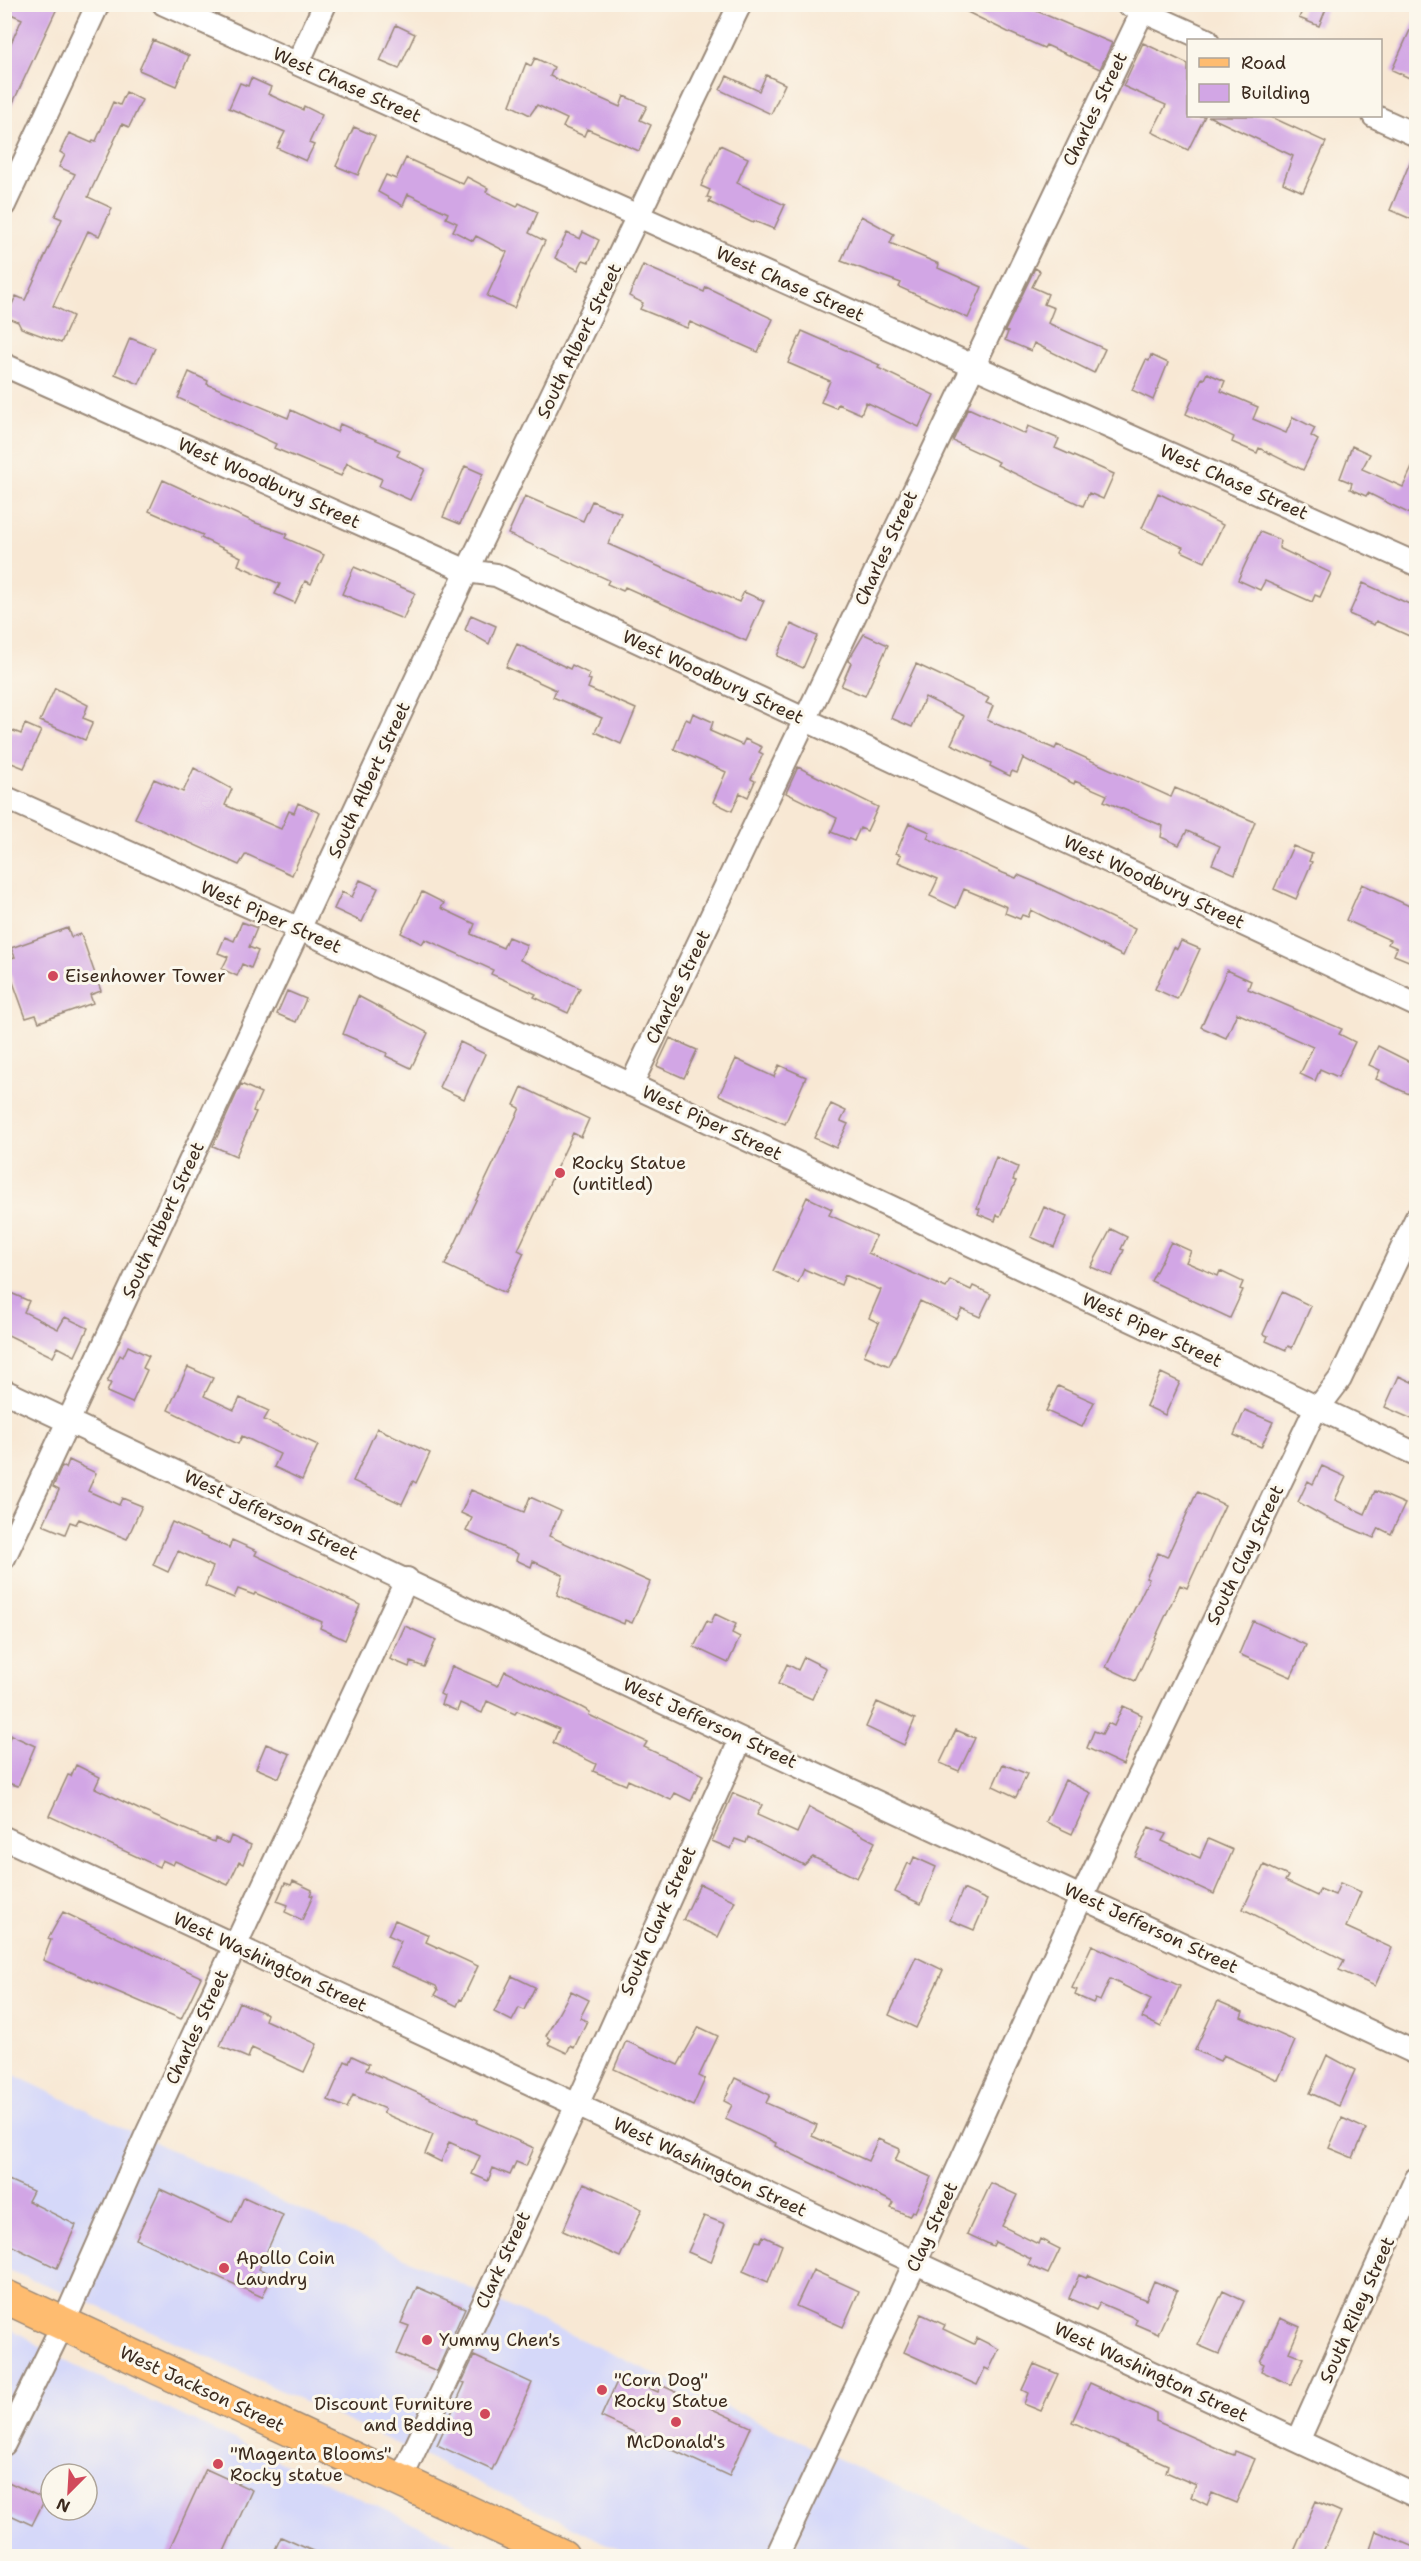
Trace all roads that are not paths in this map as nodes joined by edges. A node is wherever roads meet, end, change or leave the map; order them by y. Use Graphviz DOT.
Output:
graph roads {
  1 [pos="98,4"];
  2 [pos="164,4"];
  3 [pos="325,4"];
  4 [pos="740,4"];
  5 [pos="1138,7"];
  6 [pos="1205,39"];
  7 [pos="298,63"];
  8 [pos="1376,117"];
  9 [pos="1416,135"];
  10 [pos="4,205"];
  11 [pos="640,216"];
  12 [pos="4,365"];
  13 [pos="972,365"];
  14 [pos="1416,564"];
  15 [pos="467,571"];
  16 [pos="806,720"];
  17 [pos="4,797"];
  18 [pos="300,929"];
  19 [pos="1416,1005"];
  20 [pos="631,1084"];
  21 [pos="1416,1219"];
  22 [pos="4,1391"];
  23 [pos="1318,1408"];
  24 [pos="68,1420"];
  25 [pos="1416,1454"];
  26 [pos="4,1558"];
  27 [pos="407,1579"];
  28 [pos="741,1739"];
  29 [pos="4,1838"];
  30 [pos="1082,1896"];
  31 [pos="235,1946"];
  32 [pos="1416,2053"];
  33 [pos="577,2105"];
  34 [pos="1416,2179"];
  35 [pos="915,2263"];
  36 [pos="4,2296"];
  37 [pos="63,2324"];
  38 [pos="1298,2441"];
  39 [pos="4,2444"];
  40 [pos="400,2481"];
  41 [pos="1416,2496"];
  42 [pos="562,2556"];
  43 [pos="777,2556"];
  1 -- 10 [label="street"];
  2 -- 7 [label="street, West Chase Street"];
  3 -- 7 [label="street"];
  4 -- 11 [label="street, South Albert Street"];
  5 -- 6 [label="street"];
  5 -- 13 [label="street, Charles Street"];
  7 -- 11 [label="street, West Chase Street"];
  8 -- 9 [label="street"];
  11 -- 13 [label="street, West Chase Street"];
  11 -- 15 [label="street, South Albert Street"];
  12 -- 15 [label="street, West Woodbury Street"];
  13 -- 14 [label="street, West Chase Street"];
  13 -- 16 [label="street, Charles Street"];
  15 -- 16 [label="street, West Woodbury Street"];
  15 -- 18 [label="street, South Albert Street"];
  16 -- 19 [label="street, West Woodbury Street"];
  16 -- 20 [label="street, Charles Street"];
  17 -- 18 [label="street, West Piper Street"];
  18 -- 20 [label="street, West Piper Street"];
  18 -- 24 [label="street, South Albert Street"];
  20 -- 23 [label="street, West Piper Street"];
  21 -- 23 [label="street, South Clay Street"];
  22 -- 24 [label="street, West Jefferson Street"];
  23 -- 25 [label="street, West Piper Street"];
  23 -- 30 [label="street, South Clay Street"];
  24 -- 26 [label="street, South Albert Street"];
  24 -- 27 [label="street, West Jefferson Street"];
  27 -- 28 [label="street, West Jefferson Street"];
  27 -- 31 [label="street, Charles Street"];
  28 -- 30 [label="street, West Jefferson Street"];
  28 -- 33 [label="street, South Clark Street"];
  29 -- 31 [label="street, West Washington Street"];
  30 -- 32 [label="street, West Jefferson Street"];
  30 -- 35 [label="street, Clay Street"];
  31 -- 33 [label="street, West Washington Street"];
  31 -- 37 [label="street, Charles Street"];
  33 -- 35 [label="street, West Washington Street"];
  33 -- 40 [label="street, Clark Street"];
  34 -- 38 [label="street, South Riley Street"];
  35 -- 38 [label="street, West Washington Street"];
  35 -- 43 [label="street, Clay Street"];
  36 -- 37 [label="main road, West Jackson Street"];
  37 -- 39 [label="street, Charles Street"];
  37 -- 40 [label="main road, West Jackson Street"];
  38 -- 41 [label="street, West Washington Street"];
  40 -- 42 [label="main road, West Jackson Street"];
}
